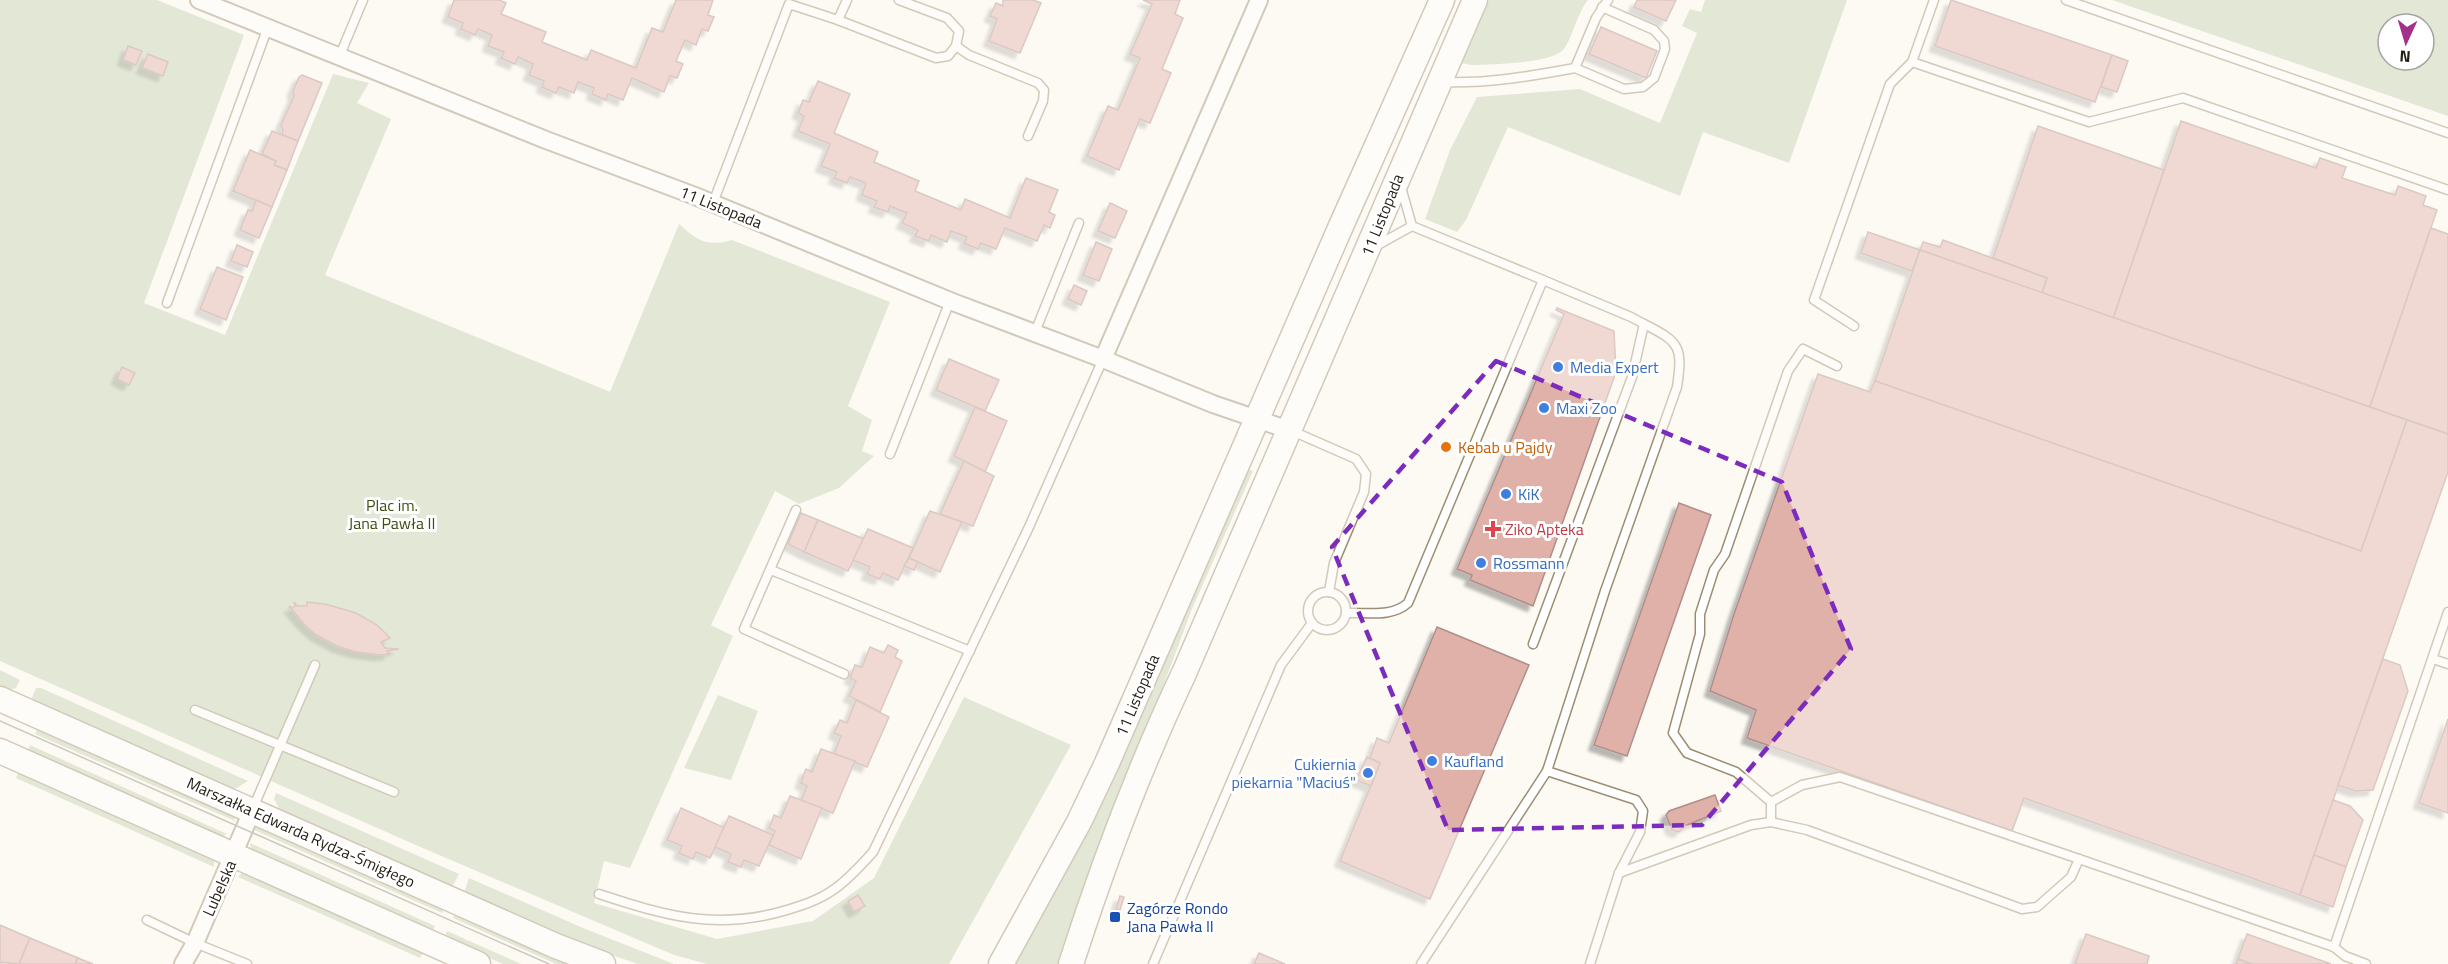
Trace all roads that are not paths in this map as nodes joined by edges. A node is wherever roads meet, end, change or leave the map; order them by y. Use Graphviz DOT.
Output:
graph roads {
  1 [pos="199,0"];
  2 [pos="363,0"];
  3 [pos="847,0"];
  4 [pos="899,0"];
  5 [pos="1259,0"];
  6 [pos="1442,0"];
  7 [pos="1475,0"];
  8 [pos="1934,0"];
  9 [pos="2066,0"];
  10 [pos="220,4"];
  11 [pos="1605,4"];
  12 [pos="838,20"];
  13 [pos="268,27"];
  14 [pos="956,46"];
  15 [pos="340,55"];
  16 [pos="1912,62"];
  17 [pos="1575,68"];
  18 [pos="1411,70"];
  19 [pos="1439,82"];
  20 [pos="2448,133"];
  21 [pos="1028,136"];
  22 [pos="1398,174"];
  23 [pos="2448,190"];
  24 [pos="713,203"];
  25 [pos="1079,223"];
  26 [pos="1412,226"];
  27 [pos="1366,254"];
  28 [pos="1544,280"];
  29 [pos="950,301"];
  30 [pos="167,303"];
  31 [pos="1644,324"];
  32 [pos="1854,326"];
  33 [pos="1035,332"];
  34 [pos="1103,359"];
  35 [pos="1837,366"];
  36 [pos="1256,419"];
  37 [pos="1289,430"];
  38 [pos="890,454"];
  39 [pos="796,510"];
  40 [pos="771,570"];
  41 [pos="1329,592"];
  42 [pos="2448,612"];
  43 [pos="1346,613"];
  44 [pos="1312,623"];
  45 [pos="1533,644"];
  46 [pos="969,651"];
  47 [pos="2433,659"];
  48 [pos="2448,664"];
  49 [pos="315,665"];
  50 [pos="844,674"];
  51 [pos="0,699"];
  52 [pos="195,710"];
  53 [pos="280,744"];
  54 [pos="0,751"];
  55 [pos="1547,771"];
  56 [pos="394,792"];
  57 [pos="1771,802"];
  58 [pos="252,811"];
  59 [pos="1771,822"];
  60 [pos="234,855"];
  61 [pos="2079,859"];
  62 [pos="1619,873"];
  63 [pos="599,894"];
  64 [pos="147,920"];
  65 [pos="195,943"];
  66 [pos="2334,946"];
  67 [pos="183,964"];
  68 [pos="247,964"];
  69 [pos="478,964"];
  70 [pos="603,964"];
  71 [pos="1001,964"];
  72 [pos="1071,964"];
  73 [pos="1153,964"];
  74 [pos="1421,964"];
  75 [pos="1590,964"];
  76 [pos="2366,964"];
  1 -- 10 [label="street, 11 Listopada"];
  2 -- 15 [label="lane"];
  3 -- 12 [label="lane"];
  4 -- 14 [label="lane"];
  5 -- 34 [label="street"];
  6 -- 18 [label="main road, 11 Listopada"];
  7 -- 19 [label="main road, 11 Listopada"];
  8 -- 16 [label="lane"];
  9 -- 20 [label="lane"];
  10 -- 13 [label="street, 11 Listopada"];
  11 -- 17 [label="lane"];
  11 -- 17 [label="lane"];
  12 -- 14 [label="lane"];
  12 -- 24 [label="lane"];
  13 -- 15 [label="street, 11 Listopada"];
  13 -- 30 [label="lane"];
  14 -- 21 [label="lane"];
  15 -- 24 [label="street, 11 Listopada"];
  16 -- 23 [label="lane"];
  16 -- 32 [label="lane"];
  17 -- 19 [label="lane"];
  18 -- 19 [label="main road"];
  18 -- 36 [label="main road, 11 Listopada"];
  19 -- 22 [label="main road, 11 Listopada"];
  22 -- 26 [label="lane"];
  22 -- 27 [label="main road, 11 Listopada"];
  24 -- 29 [label="street, 11 Listopada"];
  25 -- 33 [label="lane"];
  26 -- 27 [label="lane"];
  26 -- 28 [label="lane"];
  27 -- 37 [label="main road, 11 Listopada"];
  28 -- 31 [label="lane"];
  28 -- 43 [label="lane"];
  29 -- 33 [label="street, 11 Listopada"];
  29 -- 38 [label="lane"];
  31 -- 45 [label="lane"];
  31 -- 55 [label="lane"];
  33 -- 34 [label="street, 11 Listopada"];
  34 -- 36 [label="street, 11 Listopada"];
  34 -- 46 [label="lane"];
  35 -- 57 [label="lane"];
  36 -- 37 [label="street, 11 Listopada"];
  36 -- 71 [label="main road, 11 Listopada"];
  37 -- 41 [label="lane"];
  37 -- 72 [label="main road, 11 Listopada"];
  39 -- 40 [label="lane"];
  40 -- 46 [label="lane"];
  40 -- 50 [label="lane"];
  41 -- 43 [label="lane"];
  41 -- 44 [label="lane"];
  42 -- 47 [label="lane"];
  43 -- 44 [label="lane"];
  44 -- 73 [label="lane"];
  46 -- 63 [label="lane"];
  47 -- 48 [label="lane"];
  47 -- 66 [label="lane"];
  49 -- 53 [label="lane"];
  51 -- 58 [label="main road, Marszałka Edwarda Rydza-Śmigłego"];
  52 -- 53 [label="lane"];
  53 -- 56 [label="lane"];
  53 -- 58 [label="lane"];
  54 -- 60 [label="main road"];
  55 -- 62 [label="lane"];
  55 -- 74 [label="lane"];
  57 -- 59 [label="lane"];
  57 -- 61 [label="lane"];
  58 -- 60 [label="street, Lubelska"];
  58 -- 70 [label="main road, Marszałka Edwarda Rydza-Śmigłego"];
  59 -- 61 [label="lane"];
  59 -- 62 [label="lane"];
  60 -- 65 [label="street, Lubelska"];
  60 -- 69 [label="main road"];
  61 -- 66 [label="lane"];
  62 -- 75 [label="lane"];
  64 -- 65 [label="lane"];
  65 -- 67 [label="street, Lubelska"];
  65 -- 68 [label="lane"];
  66 -- 76 [label="lane"];
}
